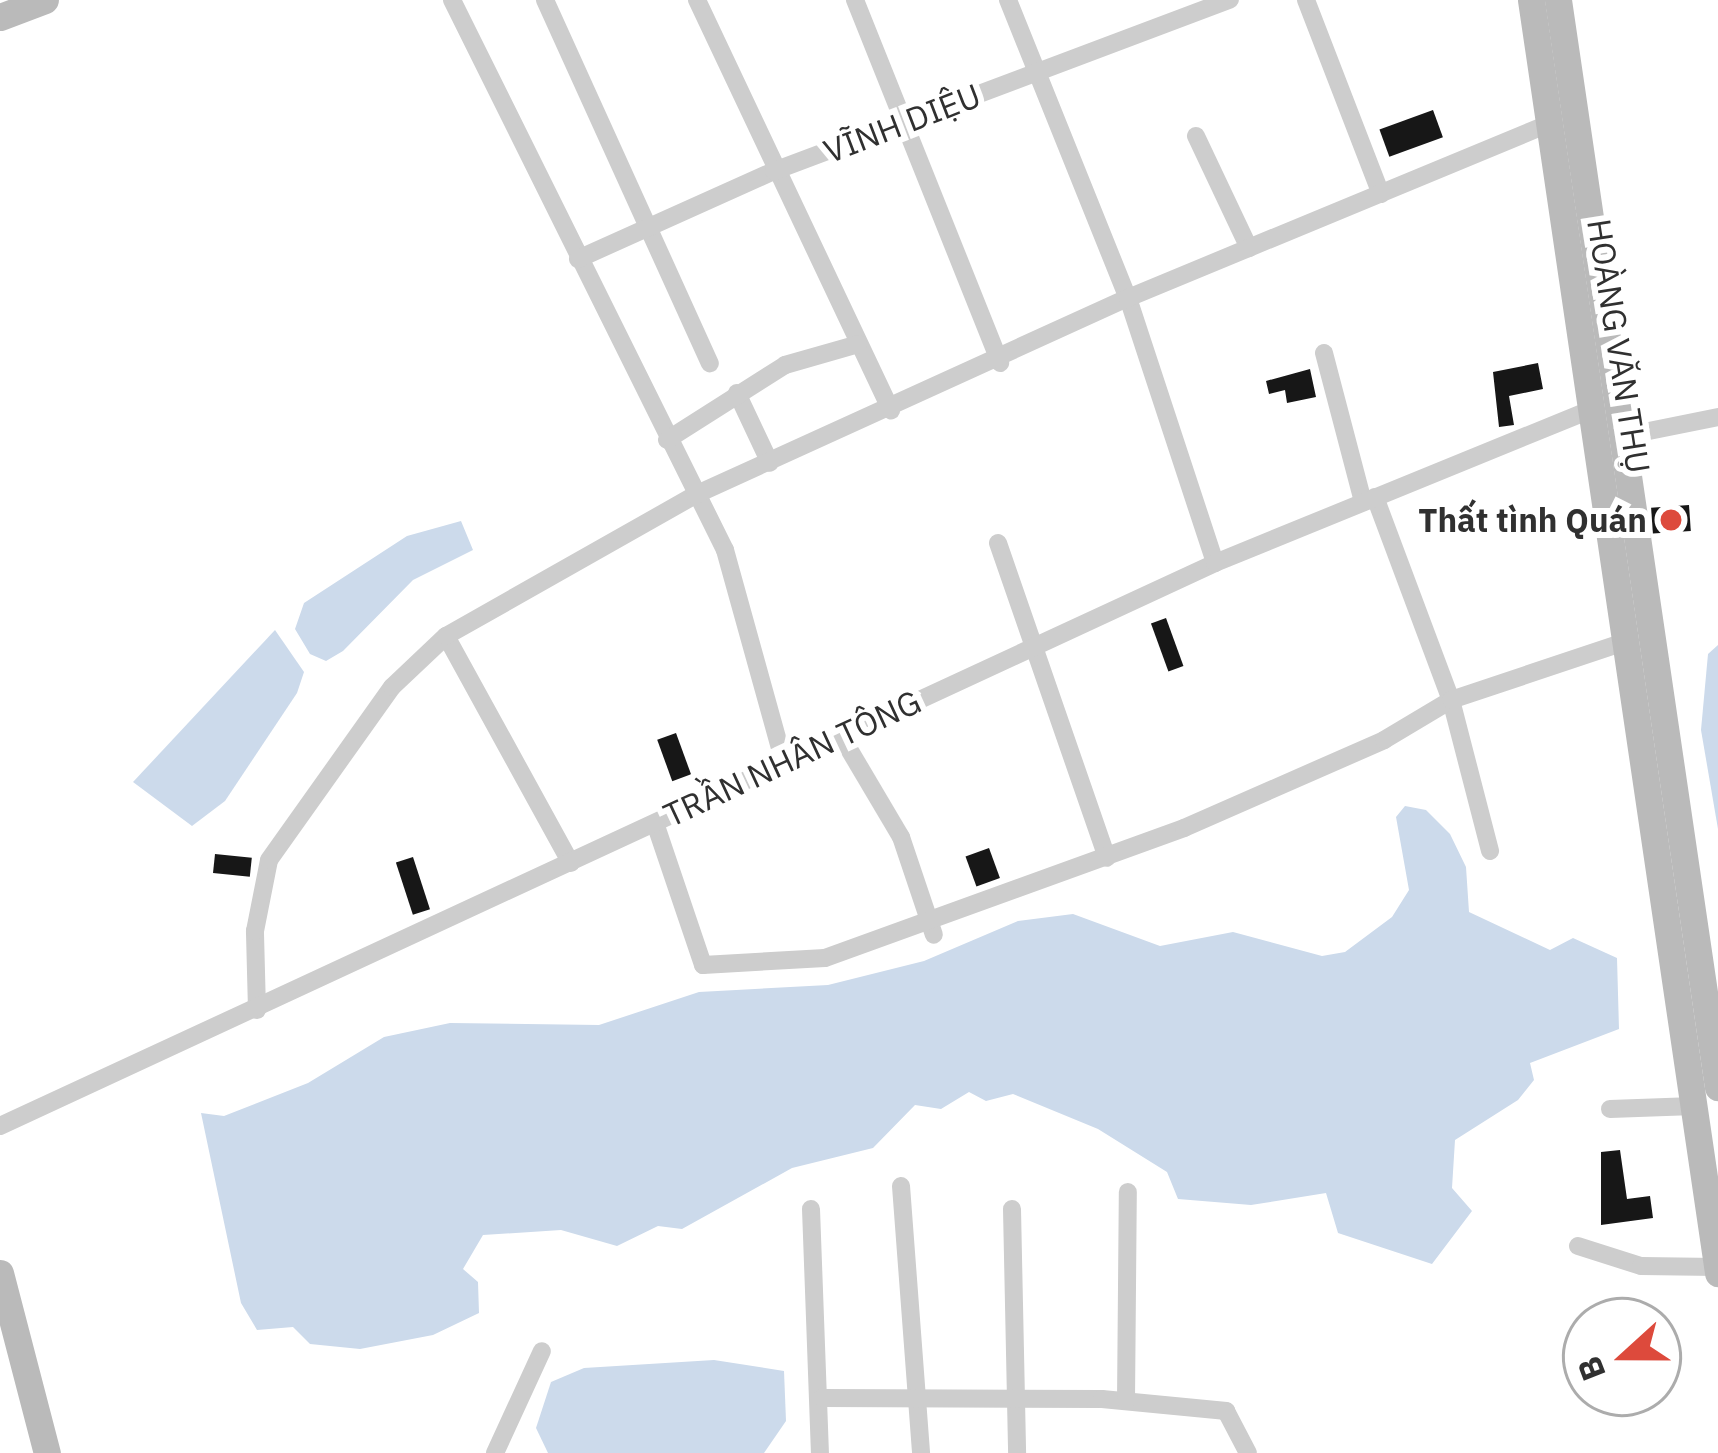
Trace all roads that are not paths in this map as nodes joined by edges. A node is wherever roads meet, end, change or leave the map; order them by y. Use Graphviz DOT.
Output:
graph roads {
  1 [pos="45,0"];
  2 [pos="452,0"];
  3 [pos="545,0"];
  4 [pos="697,0"];
  5 [pos="855,0"];
  6 [pos="1008,0"];
  7 [pos="1230,0"];
  8 [pos="1306,0"];
  9 [pos="1531,0"];
  10 [pos="1558,0"];
  11 [pos="0,17"];
  12 [pos="1036,73"];
  13 [pos="904,121"];
  14 [pos="1549,124"];
  15 [pos="1196,136"];
  16 [pos="774,171"];
  17 [pos="1381,194"];
  18 [pos="648,226"];
  19 [pos="1249,248"];
  20 [pos="578,260"];
  21 [pos="1128,298"];
  22 [pos="858,344"];
  23 [pos="1324,353"];
  24 [pos="710,363"];
  25 [pos="1000,363"];
  26 [pos="736,394"];
  27 [pos="1600,397"];
  28 [pos="891,410"];
  29 [pos="1718,417"];
  30 [pos="1624,436"];
  31 [pos="667,440"];
  32 [pos="770,463"];
  33 [pos="695,495"];
  34 [pos="1369,499"];
  35 [pos="998,543"];
  36 [pos="1215,563"];
  37 [pos="446,636"];
  38 [pos="1627,641"];
  39 [pos="1035,646"];
  40 [pos="1451,700"];
  41 [pos="840,734"];
  42 [pos="785,767"];
  43 [pos="1661,788"];
  44 [pos="655,823"];
  45 [pos="1490,851"];
  46 [pos="1107,858"];
  47 [pos="571,862"];
  48 [pos="933,932"];
  49 [pos="257,1010"];
  50 [pos="1714,1028"];
  51 [pos="1718,1087"];
  52 [pos="1694,1106"];
  53 [pos="1610,1109"];
  54 [pos="0,1126"];
  55 [pos="901,1186"];
  56 [pos="1128,1192"];
  57 [pos="811,1209"];
  58 [pos="1012,1209"];
  59 [pos="1578,1246"];
  60 [pos="1718,1270"];
  61 [pos="0,1273"];
  62 [pos="542,1352"];
  63 [pos="917,1397"];
  64 [pos="1015,1397"];
  65 [pos="822,1398"];
  66 [pos="1126,1401"];
  67 [pos="47,1453"];
  68 [pos="495,1453"];
  69 [pos="820,1453"];
  70 [pos="921,1453"];
  71 [pos="1017,1453"];
  72 [pos="1248,1453"];
  1 -- 11 [label="main road"];
  2 -- 20 [label="street"];
  3 -- 18 [label="street"];
  4 -- 16 [label="street"];
  5 -- 13 [label="street"];
  6 -- 12 [label="street"];
  7 -- 12 [label="street, VĨNH DIỆU"];
  8 -- 17 [label="street"];
  9 -- 14 [label="main road, HOÀNG VĂN THỤ"];
  10 -- 27 [label="main road, HOÀNG VĂN THỤ"];
  12 -- 13 [label="street, VĨNH DIỆU"];
  12 -- 21 [label="street"];
  13 -- 16 [label="street, VĨNH DIỆU"];
  13 -- 25 [label="street"];
  14 -- 17 [label="street"];
  14 -- 27 [label="main road, HOÀNG VĂN THỤ"];
  15 -- 19 [label="street"];
  16 -- 18 [label="street, VĨNH DIỆU"];
  16 -- 22 [label="street"];
  17 -- 19 [label="street"];
  18 -- 20 [label="street, VĨNH DIỆU"];
  18 -- 24 [label="street"];
  19 -- 21 [label="street"];
  20 -- 31 [label="street"];
  21 -- 25 [label="street"];
  21 -- 36 [label="street"];
  22 -- 26 [label="street"];
  22 -- 28 [label="street"];
  23 -- 34 [label="street"];
  25 -- 28 [label="street"];
  26 -- 31 [label="street"];
  26 -- 32 [label="street"];
  27 -- 30 [label="main road, HOÀNG VĂN THỤ"];
  27 -- 34 [label="street, TRẦN NHÂN TÔNG"];
  27 -- 38 [label="main road, HOÀNG VĂN THỤ"];
  28 -- 32 [label="street"];
  29 -- 30 [label="street"];
  30 -- 43 [label="main road, HOÀNG VĂN THỤ"];
  31 -- 33 [label="street"];
  32 -- 33 [label="street"];
  33 -- 37 [label="street"];
  33 -- 42 [label="street"];
  34 -- 36 [label="street, TRẦN NHÂN TÔNG"];
  34 -- 40 [label="street"];
  35 -- 39 [label="street"];
  36 -- 39 [label="street, TRẦN NHÂN TÔNG"];
  37 -- 47 [label="street"];
  37 -- 49 [label="street"];
  38 -- 40 [label="street"];
  38 -- 43 [label="main road, HOÀNG VĂN THỤ"];
  39 -- 41 [label="street, TRẦN NHÂN TÔNG"];
  39 -- 46 [label="street"];
  40 -- 45 [label="street"];
  40 -- 46 [label="street"];
  41 -- 42 [label="street, TRẦN NHÂN TÔNG"];
  41 -- 48 [label="street"];
  42 -- 44 [label="street, TRẦN NHÂN TÔNG"];
  43 -- 50 [label="main road, HOÀNG VĂN THỤ"];
  43 -- 52 [label="main road, HOÀNG VĂN THỤ"];
  44 -- 47 [label="street, TRẦN NHÂN TÔNG"];
  44 -- 48 [label="street"];
  46 -- 48 [label="street"];
  47 -- 49 [label="street, TRẦN NHÂN TÔNG"];
  49 -- 54 [label="street, TRẦN NHÂN TÔNG"];
  50 -- 51 [label="main road, HOÀNG VĂN THỤ"];
  52 -- 53 [label="street"];
  52 -- 60 [label="main road, HOÀNG VĂN THỤ"];
  55 -- 63 [label="street"];
  56 -- 66 [label="street"];
  57 -- 65 [label="street"];
  58 -- 64 [label="street"];
  59 -- 60 [label="street"];
  61 -- 67 [label="main road"];
  62 -- 68 [label="street"];
  63 -- 64 [label="street"];
  63 -- 65 [label="street"];
  63 -- 70 [label="street"];
  64 -- 66 [label="street"];
  64 -- 71 [label="street"];
  65 -- 69 [label="street"];
  66 -- 72 [label="street"];
}
